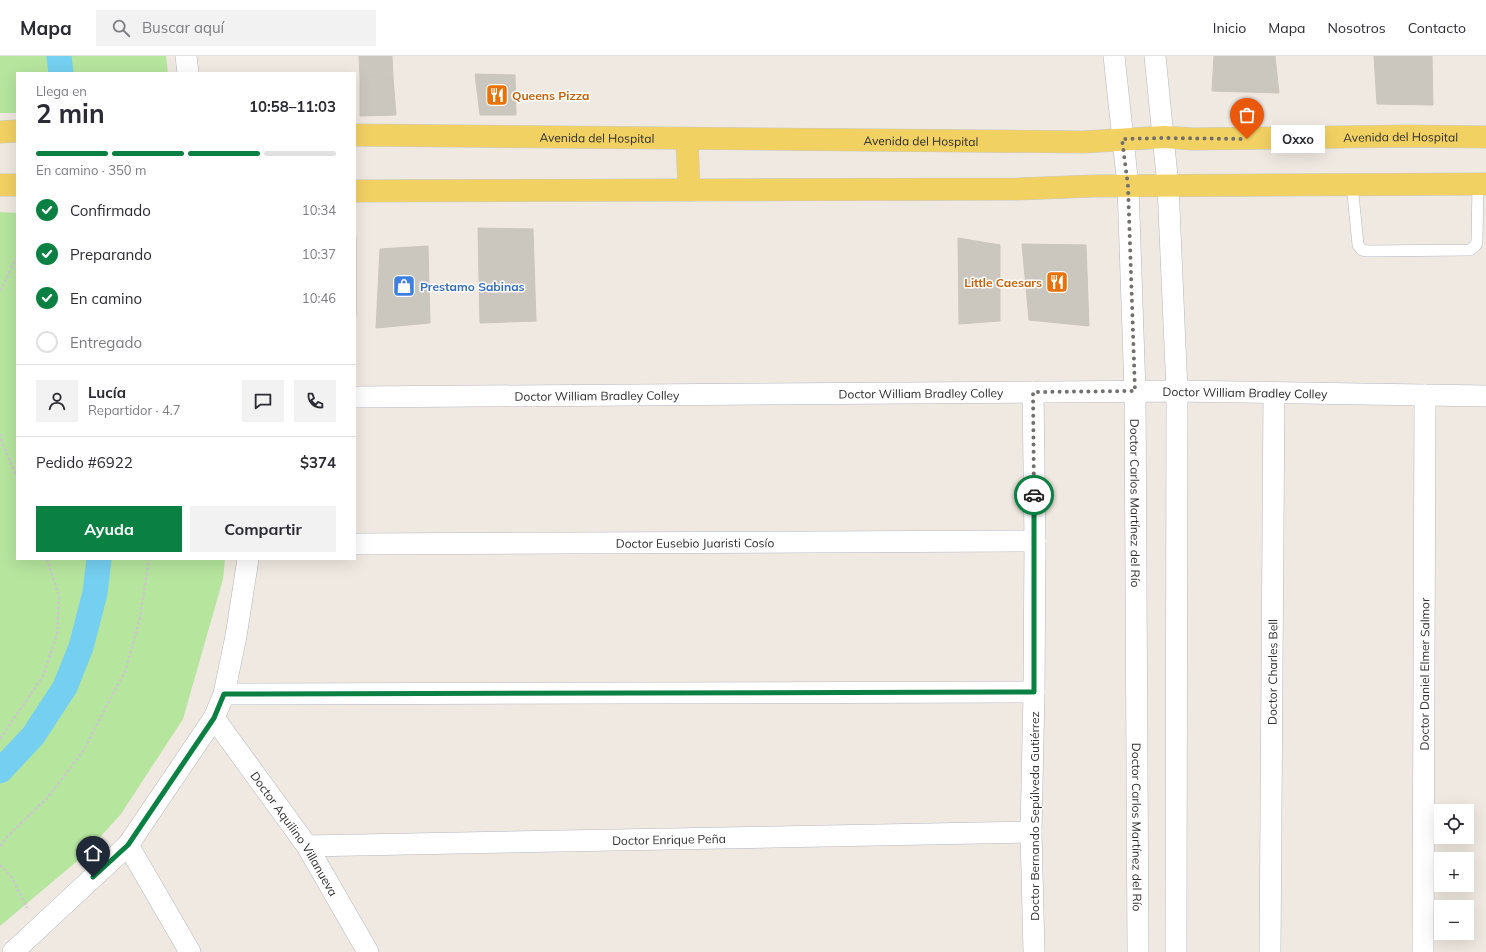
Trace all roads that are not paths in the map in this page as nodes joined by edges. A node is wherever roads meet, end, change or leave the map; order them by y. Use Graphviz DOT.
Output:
graph roads {
  1 [pos="186,56"];
  2 [pos="1114,56"];
  3 [pos="1155,56"];
  4 [pos="188,72"];
  5 [pos="16,131"];
  6 [pos="0,132"];
  7 [pos="356,136"];
  8 [pos="1486,137"];
  9 [pos="1164,138"];
  10 [pos="687,139"];
  11 [pos="1122,139"];
  12 [pos="1352,184"];
  13 [pos="1482,184"];
  14 [pos="0,185"];
  15 [pos="16,185"];
  16 [pos="1128,186"];
  17 [pos="1168,186"];
  18 [pos="689,190"];
  19 [pos="356,191"];
  20 [pos="1135,391"];
  21 [pos="1177,391"];
  22 [pos="1033,392"];
  23 [pos="1274,393"];
  24 [pos="1426,395"];
  25 [pos="1486,396"];
  26 [pos="356,397"];
  27 [pos="1035,541"];
  28 [pos="356,544"];
  29 [pos="248,560"];
  30 [pos="1034,692"];
  31 [pos="224,694"];
  32 [pos="214,718"];
  33 [pos="1032,832"];
  34 [pos="128,845"];
  35 [pos="307,846"];
  36 [pos="14,952"];
  37 [pos="190,952"];
  38 [pos="368,952"];
  39 [pos="1034,952"];
  40 [pos="1138,952"];
  41 [pos="1176,952"];
  42 [pos="1270,952"];
  43 [pos="1423,952"];
  1 -- 4 [label="street"];
  2 -- 11 [label="street, Doctor Carlos Martínez del Río"];
  3 -- 9 [label="street"];
  5 -- 6 [label="main road"];
  7 -- 10 [label="main road, Avenida del Hospital"];
  8 -- 9 [label="main road, Avenida del Hospital"];
  9 -- 11 [label="main road, Avenida del Hospital"];
  9 -- 17 [label="street"];
  10 -- 11 [label="main road, Avenida del Hospital"];
  10 -- 18 [label="main road"];
  11 -- 16 [label="street, Doctor Carlos Martínez del Río"];
  12 -- 13 [label="main road"];
  12 -- 13 [label="lane"];
  12 -- 17 [label="main road"];
  14 -- 15 [label="main road"];
  16 -- 17 [label="main road"];
  16 -- 18 [label="main road"];
  16 -- 20 [label="street, Doctor Carlos Martínez del Río"];
  17 -- 21 [label="street"];
  18 -- 19 [label="main road"];
  20 -- 21 [label="street, Doctor William Bradley Colley"];
  20 -- 22 [label="street, Doctor William Bradley Colley"];
  20 -- 40 [label="street, Doctor Carlos Martínez del Río"];
  21 -- 23 [label="street, Doctor William Bradley Colley"];
  21 -- 41 [label="street"];
  22 -- 26 [label="street, Doctor William Bradley Colley"];
  22 -- 27 [label="street, Doctor Bernando Sepúlveda Gutiérrez"];
  23 -- 24 [label="street, Doctor William Bradley Colley"];
  23 -- 42 [label="street, Doctor Charles Bell"];
  24 -- 25 [label="street, Doctor William Bradley Colley"];
  24 -- 43 [label="street, Doctor Daniel Elmer Salmor"];
  27 -- 28 [label="street, Doctor Eusebio Juaristi Cosío"];
  27 -- 30 [label="street, Doctor Bernando Sepúlveda Gutiérrez"];
  29 -- 31 [label="street"];
  30 -- 31 [label="street"];
  30 -- 33 [label="street, Doctor Bernando Sepúlveda Gutiérrez"];
  31 -- 32 [label="street"];
  32 -- 34 [label="street"];
  32 -- 35 [label="street, Doctor Aquilino Villanueva"];
  33 -- 35 [label="street, Doctor Enrique Peña"];
  33 -- 39 [label="street, Doctor Bernando Sepúlveda Gutiérrez"];
  34 -- 36 [label="street"];
  34 -- 37 [label="street"];
  35 -- 38 [label="street, Doctor Aquilino Villanueva"];
}
